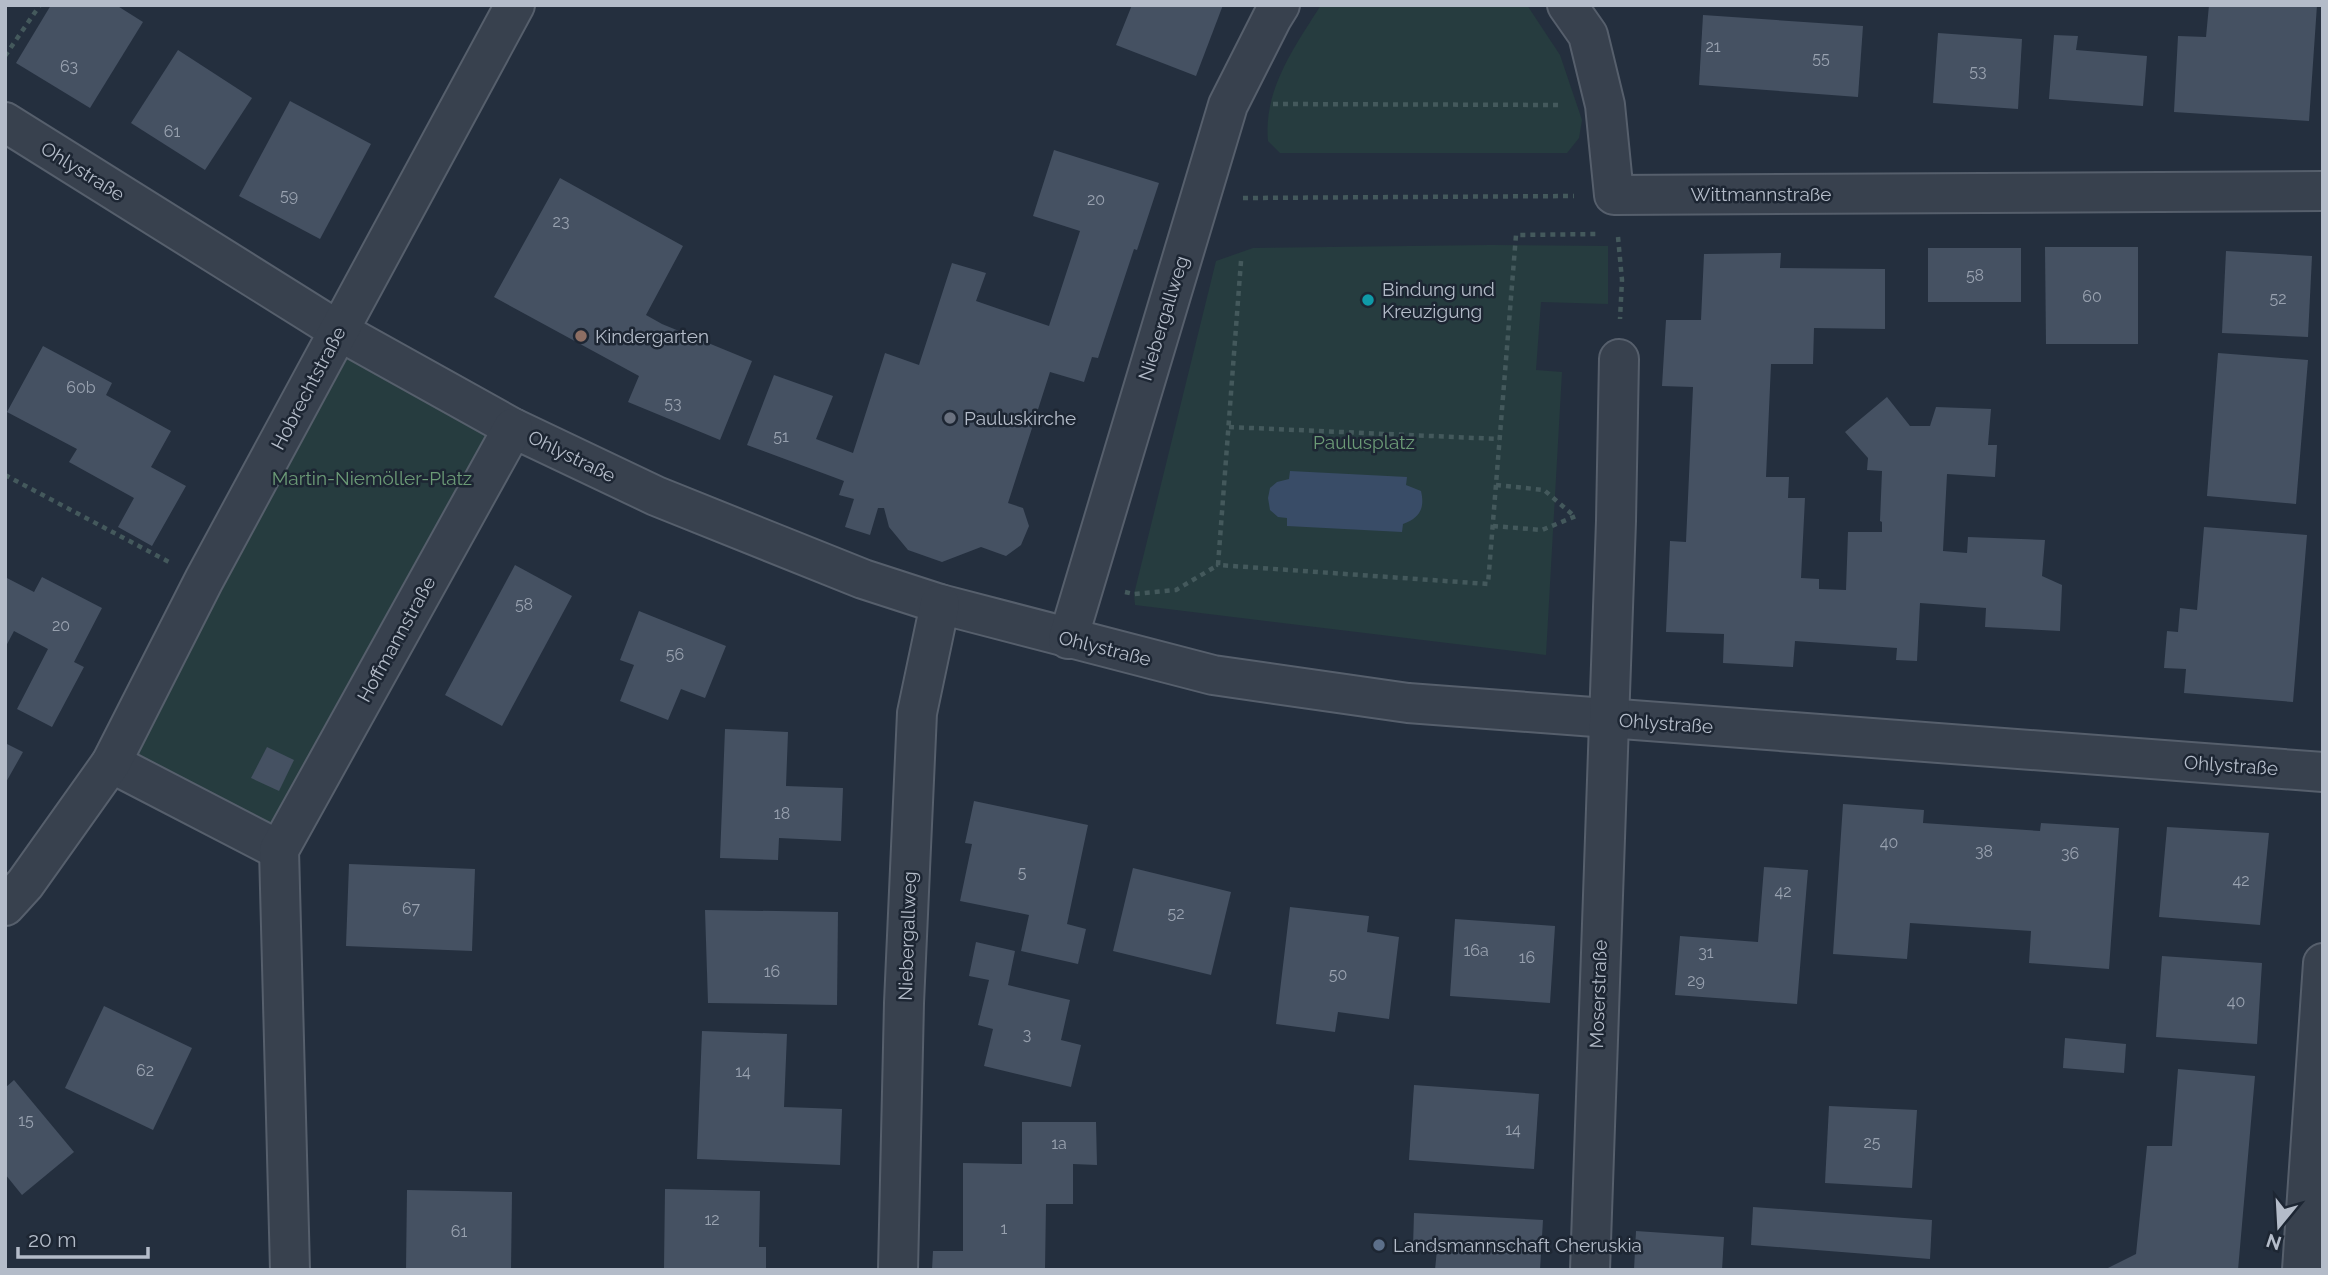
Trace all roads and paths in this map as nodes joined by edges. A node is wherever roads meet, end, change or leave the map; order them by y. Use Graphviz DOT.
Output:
graph roads {
  1 [pos="40,5"];
  2 [pos="514,5"];
  3 [pos="1280,5"];
  4 [pos="1567,5"];
  5 [pos="5,56"];
  6 [pos="1270,104"];
  7 [pos="1605,105"];
  8 [pos="5,122"];
  9 [pos="2323,191"];
  10 [pos="1614,195"];
  11 [pos="1199,199"];
  12 [pos="1605,234"];
  13 [pos="1241,261"];
  14 [pos="339,331"];
  15 [pos="1619,359"];
  16 [pos="513,428"];
  17 [pos="1229,428"];
  18 [pos="1499,439"];
  19 [pos="5,475"];
  20 [pos="1496,485"];
  21 [pos="1573,516"];
  22 [pos="1493,526"];
  23 [pos="1542,530"];
  24 [pos="1218,565"];
  25 [pos="204,580"];
  26 [pos="1134,594"];
  27 [pos="940,604"];
  28 [pos="1068,639"];
  29 [pos="1607,719"];
  30 [pos="111,762"];
  31 [pos="2323,772"];
  32 [pos="279,850"];
  33 [pos="5,906"];
  34 [pos="2323,963"];
  35 [pos="290,1270"];
  36 [pos="898,1270"];
  37 [pos="1590,1270"];
  38 [pos="2302,1270"];
  1 -- 5 [label="path"];
  2 -- 14 [label="street, Hobrechtstraße"];
  3 -- 11 [label="street, Niebergallweg"];
  4 -- 7 [label="street"];
  6 -- 7 [label="path"];
  7 -- 10 [label="street"];
  8 -- 14 [label="street, Ohlystraße"];
  9 -- 10 [label="street, Wittmannstraße"];
  10 -- 11 [label="path"];
  11 -- 28 [label="street, Niebergallweg"];
  12 -- 18 [label="path"];
  13 -- 17 [label="path"];
  14 -- 16 [label="street, Ohlystraße"];
  14 -- 25 [label="street, Hobrechtstraße"];
  15 -- 29 [label="street"];
  16 -- 27 [label="street, Ohlystraße"];
  16 -- 32 [label="street, Hoffmannstraße"];
  17 -- 18 [label="path"];
  17 -- 24 [label="path"];
  18 -- 20 [label="path"];
  19 -- 25 [label="path"];
  20 -- 21 [label="path"];
  20 -- 22 [label="path"];
  22 -- 23 [label="path"];
  22 -- 24 [label="path"];
  24 -- 26 [label="path"];
  25 -- 30 [label="street, Hobrechtstraße"];
  27 -- 28 [label="street, Ohlystraße"];
  27 -- 36 [label="street, Niebergallweg"];
  28 -- 29 [label="street, Ohlystraße"];
  29 -- 31 [label="street, Ohlystraße"];
  29 -- 37 [label="street, Moserstraße"];
  30 -- 32 [label="street"];
  30 -- 33 [label="street, Hobrechtstraße"];
  32 -- 35 [label="street"];
  34 -- 38 [label="street"];
}
